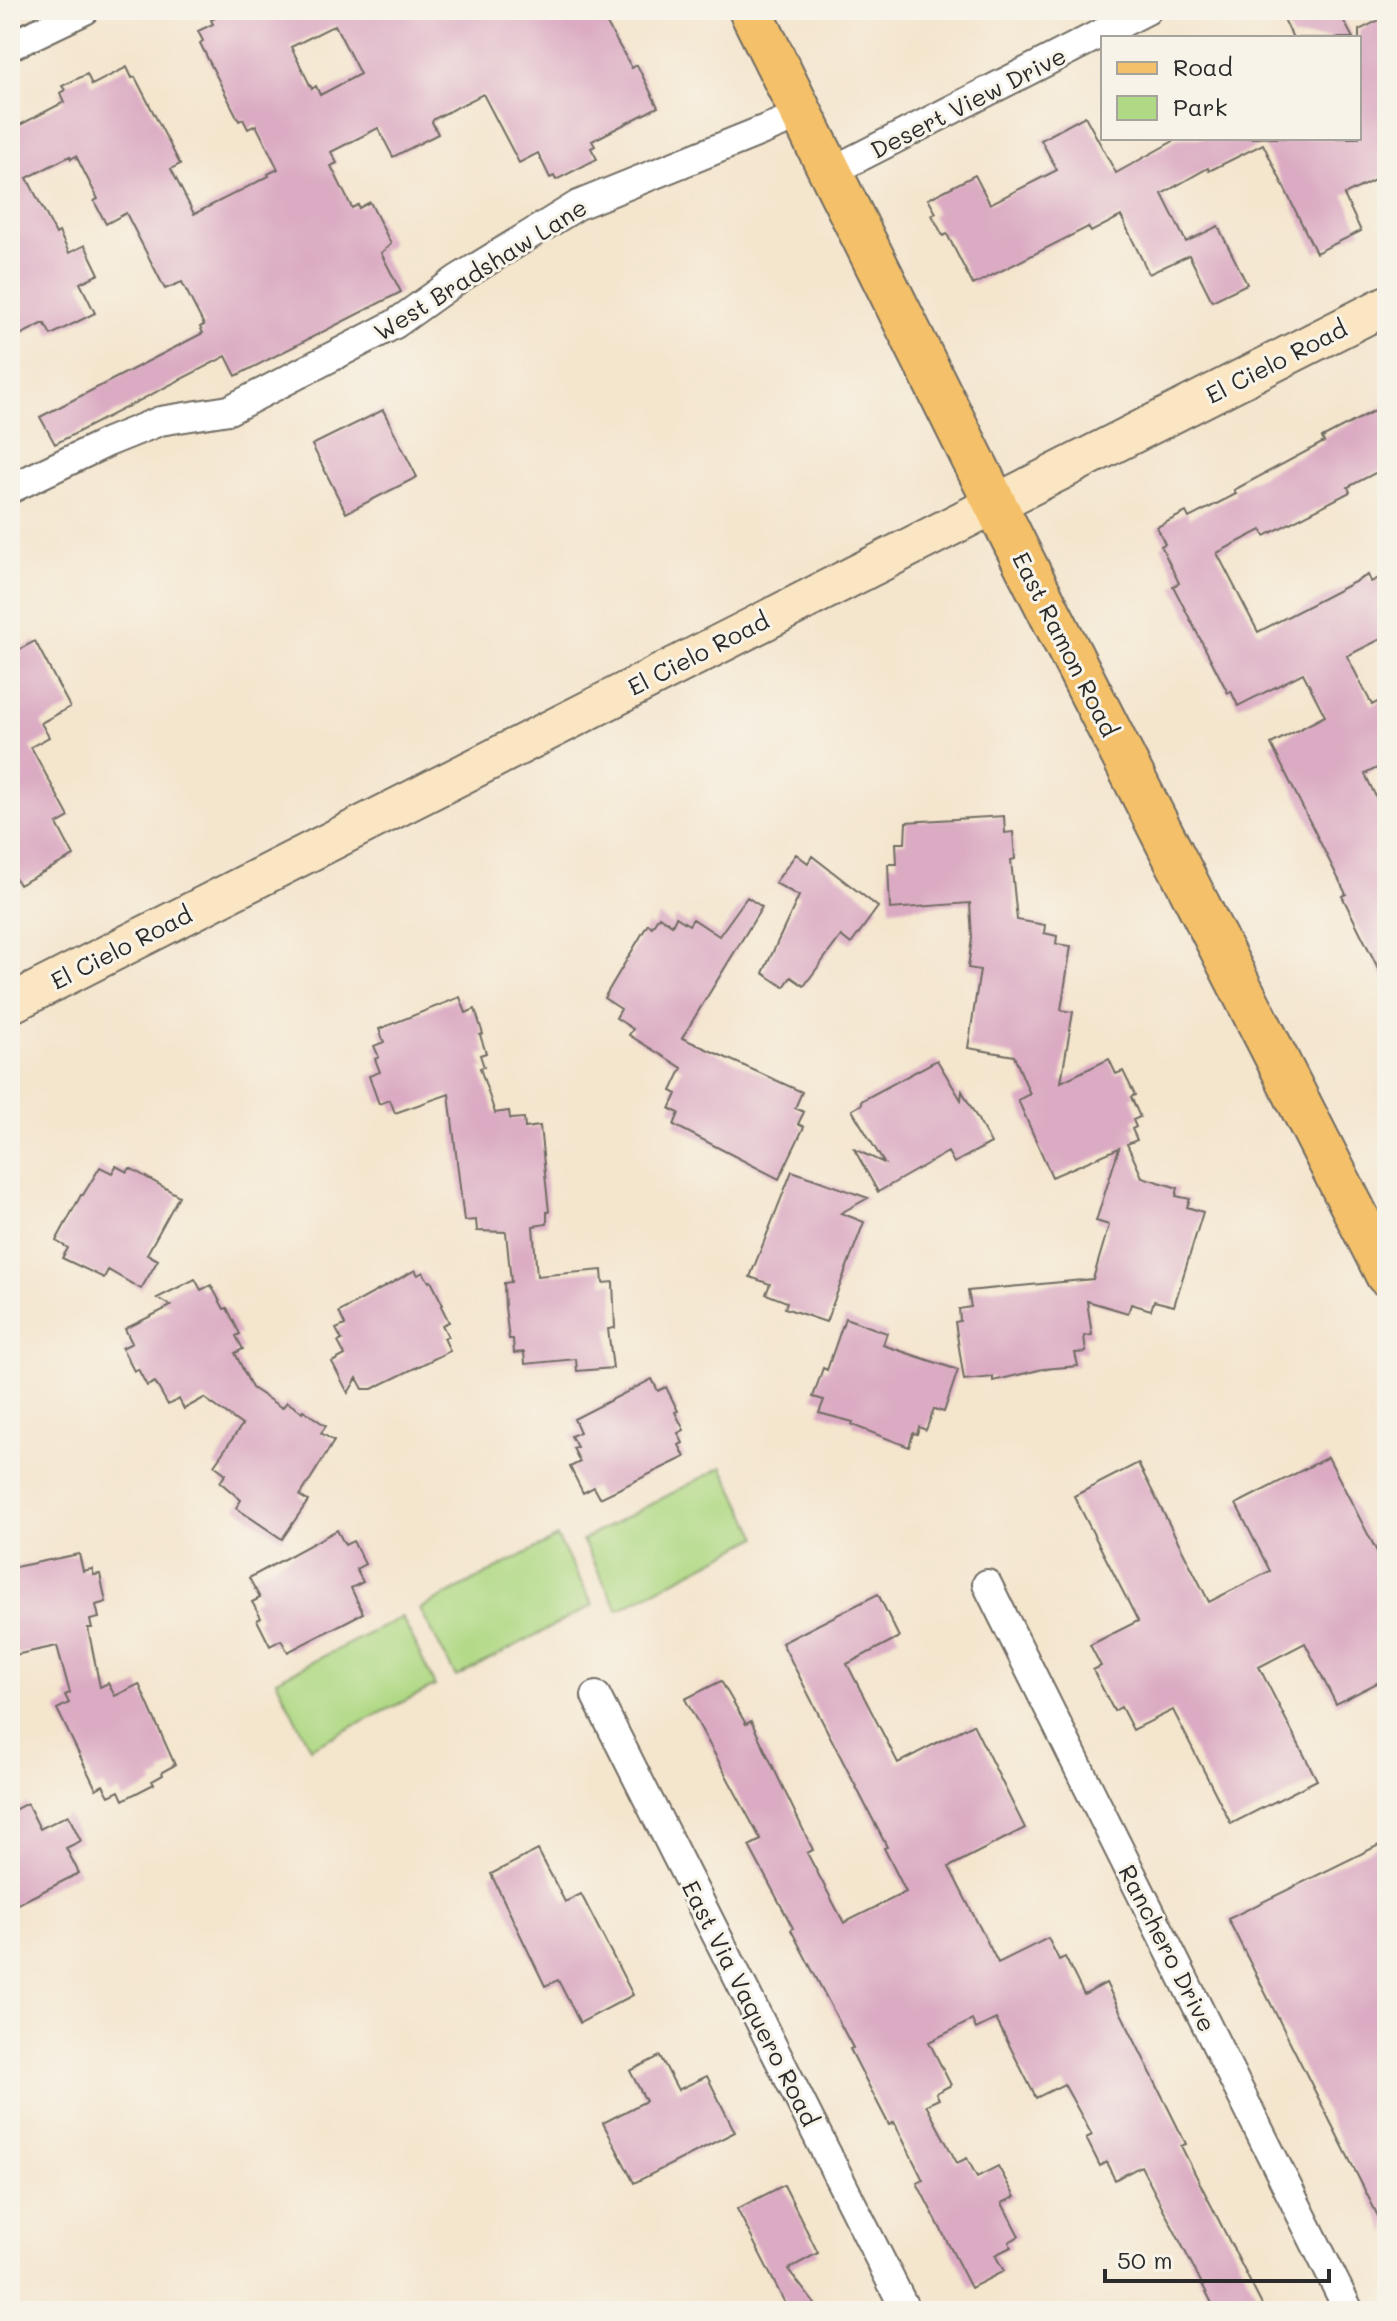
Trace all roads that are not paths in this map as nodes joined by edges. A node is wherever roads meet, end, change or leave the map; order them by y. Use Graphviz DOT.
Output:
graph roads {
  1 [pos="85,10"];
  2 [pos="750,10"];
  3 [pos="1147,10"];
  4 [pos="10,46"];
  5 [pos="803,114"];
  6 [pos="832,171"];
  7 [pos="1387,305"];
  8 [pos="10,489"];
  9 [pos="995,502"];
  10 [pos="10,1004"];
  11 [pos="1387,1275"];
  12 [pos="987,1584"];
  13 [pos="596,1696"];
  14 [pos="906,2311"];
  15 [pos="1349,2311"];
  1 -- 4 [label="street"];
  2 -- 5 [label="main road, East Ramon Road"];
  3 -- 6 [label="street, Desert View Drive"];
  5 -- 6 [label="main road, East Ramon Road"];
  5 -- 8 [label="street, West Bradshaw Lane"];
  6 -- 9 [label="main road, East Ramon Road"];
  7 -- 9 [label="main road, El Cielo Road"];
  9 -- 10 [label="main road, El Cielo Road"];
  9 -- 11 [label="main road, East Ramon Road"];
  12 -- 15 [label="street, Ranchero Drive"];
  13 -- 14 [label="street, East Via Vaquero Road"];
}
